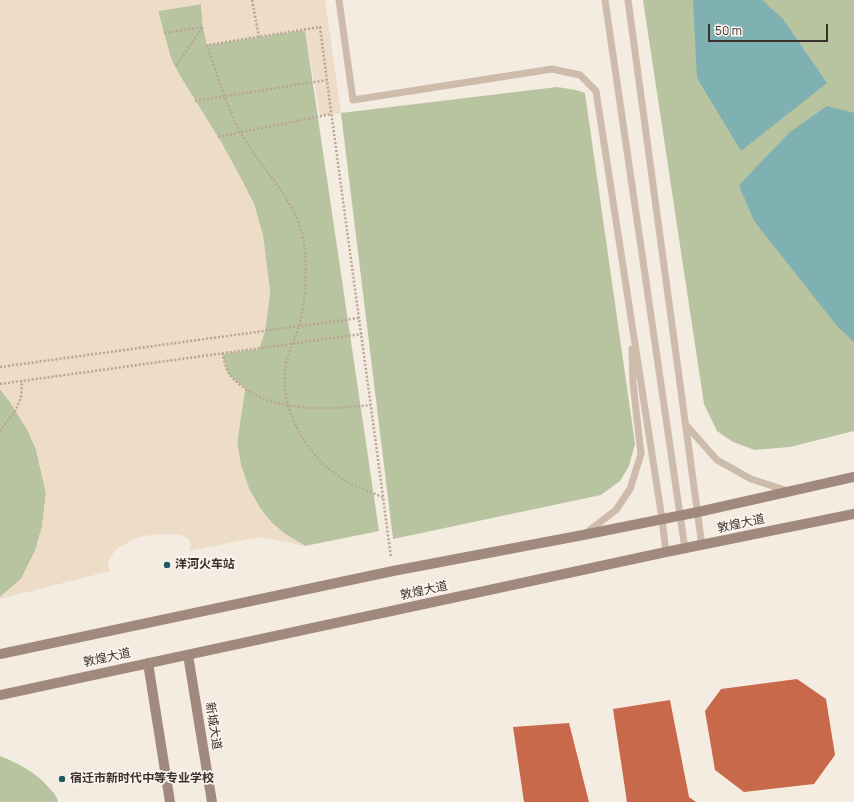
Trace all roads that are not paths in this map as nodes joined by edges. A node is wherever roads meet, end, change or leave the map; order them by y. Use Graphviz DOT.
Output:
graph roads {
  1 [pos="339,0"];
  2 [pos="605,0"];
  3 [pos="628,0"];
  4 [pos="632,321"];
  5 [pos="686,425"];
  6 [pos="854,477"];
  7 [pos="790,492"];
  8 [pos="698,512"];
  9 [pos="854,514"];
  10 [pos="680,516"];
  11 [pos="662,519"];
  12 [pos="583,535"];
  13 [pos="702,546"];
  14 [pos="684,549"];
  15 [pos="666,552"];
  16 [pos="0,654"];
  17 [pos="188,655"];
  18 [pos="148,663"];
  19 [pos="0,695"];
  20 [pos="170,802"];
  21 [pos="212,802"];
  1 -- 4 [label="lane"];
  2 -- 10 [label="lane"];
  3 -- 5 [label="lane"];
  4 -- 11 [label="lane"];
  4 -- 12 [label="lane"];
  5 -- 7 [label="lane"];
  5 -- 8 [label="lane"];
  6 -- 7 [label="main road, 敦煌大道"];
  7 -- 8 [label="main road, 敦煌大道"];
  8 -- 10 [label="main road, 敦煌大道"];
  8 -- 13 [label="lane"];
  9 -- 13 [label="main road, 敦煌大道"];
  10 -- 11 [label="main road, 敦煌大道"];
  10 -- 14 [label="lane"];
  11 -- 12 [label="main road, 敦煌大道"];
  11 -- 15 [label="lane"];
  12 -- 16 [label="main road, 敦煌大道"];
  13 -- 14 [label="main road, 敦煌大道"];
  14 -- 15 [label="main road, 敦煌大道"];
  15 -- 17 [label="main road, 敦煌大道"];
  17 -- 18 [label="main road, 敦煌大道"];
  17 -- 21 [label="main road, 新城大道"];
  18 -- 19 [label="main road, 敦煌大道"];
  18 -- 20 [label="main road"];
}
